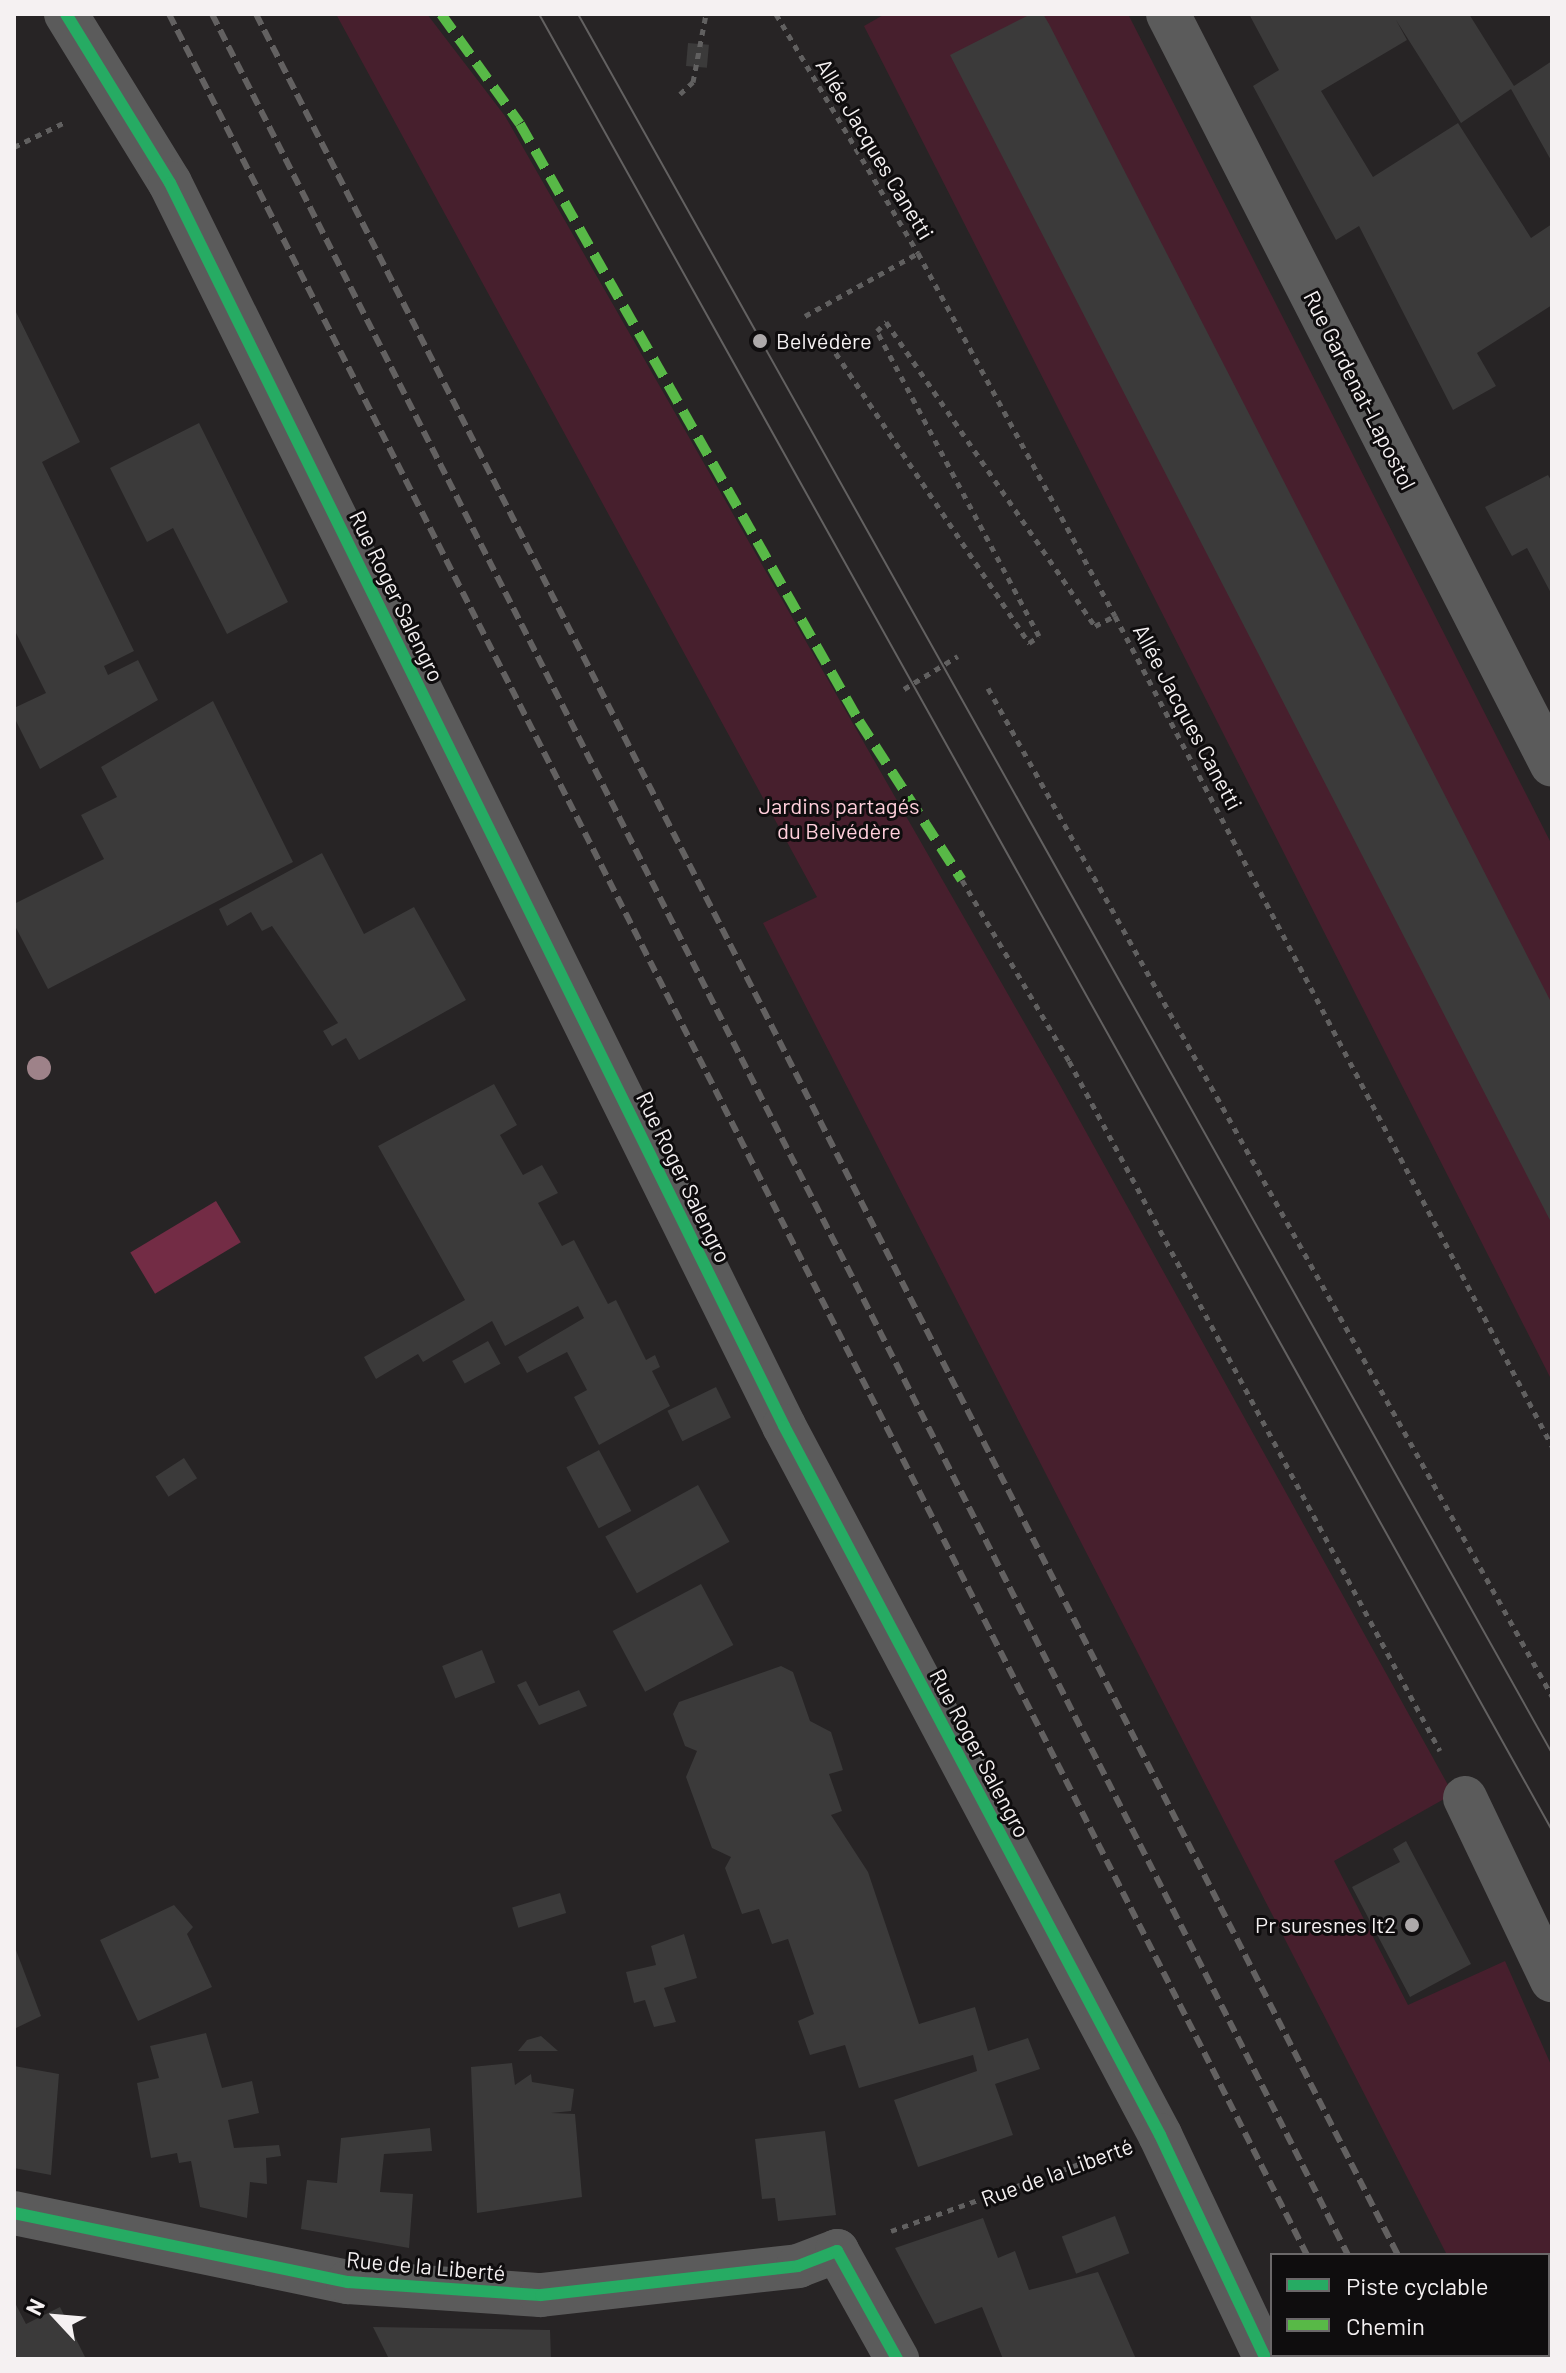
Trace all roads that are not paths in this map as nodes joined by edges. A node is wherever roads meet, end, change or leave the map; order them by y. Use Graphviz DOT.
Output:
graph roads {
  1 [pos="66,14"];
  2 [pos="1168,14"];
  3 [pos="1552,765"];
  4 [pos="1465,1798"];
  5 [pos="1552,1980"];
  6 [pos="14,2213"];
  7 [pos="897,2359"];
  8 [pos="1266,2359"];
  1 -- 8 [label="street, Rue Roger Salengro"];
  2 -- 3 [label="street, Rue Gardenat-Lapostol"];
  4 -- 5 [label="street"];
  6 -- 7 [label="street, Rue de la Liberté"];
}
